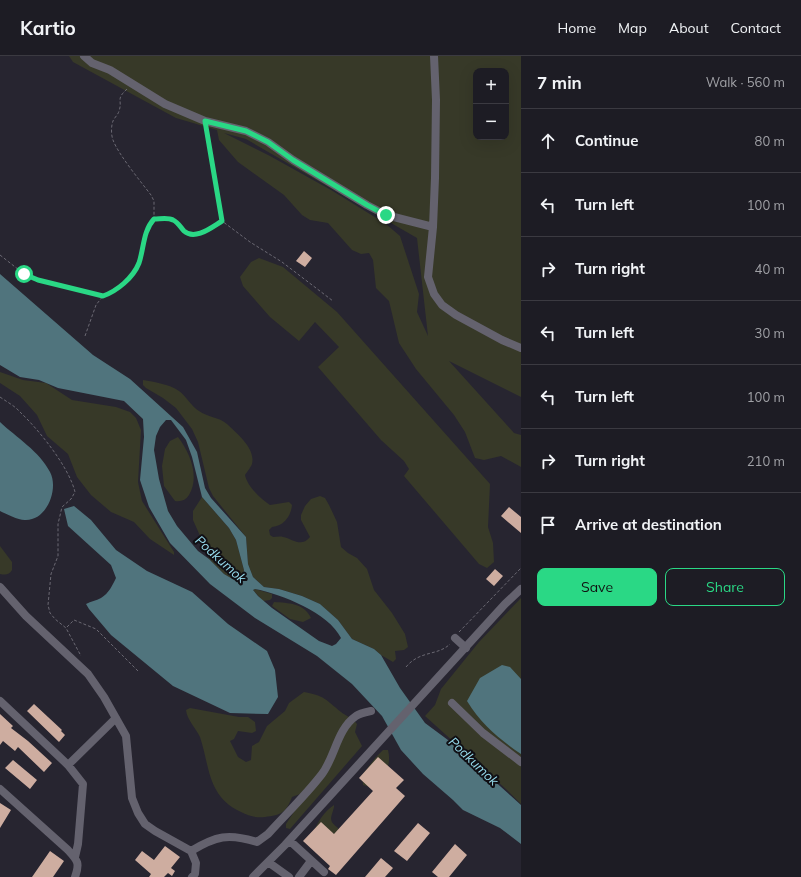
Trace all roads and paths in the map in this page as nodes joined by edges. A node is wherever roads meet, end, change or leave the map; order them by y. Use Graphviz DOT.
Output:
graph roads {
  1 [pos="84,56"];
  2 [pos="434,56"];
  3 [pos="132,84"];
  4 [pos="205,121"];
  5 [pos="154,219"];
  6 [pos="222,221"];
  7 [pos="432,227"];
  8 [pos="0,255"];
  9 [pos="103,296"];
  10 [pos="333,301"];
  11 [pos="84,336"];
  12 [pos="521,348"];
  13 [pos="0,398"];
  14 [pos="521,568"];
  15 [pos="0,586"];
  16 [pos="521,589"];
  17 [pos="66,628"];
  18 [pos="455,638"];
  19 [pos="466,648"];
  20 [pos="81,657"];
  21 [pos="406,667"];
  22 [pos="138,671"];
  23 [pos="0,701"];
  24 [pos="452,703"];
  25 [pos="371,711"];
  26 [pos="116,718"];
  27 [pos="521,762"];
  28 [pos="68,765"];
  29 [pos="0,789"];
  30 [pos="290,840"];
  31 [pos="191,851"];
  32 [pos="75,858"];
  33 [pos="311,861"];
  34 [pos="268,862"];
  35 [pos="324,872"];
  36 [pos="75,877"];
  37 [pos="192,877"];
  38 [pos="253,877"];
  39 [pos="289,877"];
  40 [pos="299,877"];
  1 -- 3 [label="street"];
  2 -- 7 [label="street"];
  3 -- 4 [label="street"];
  3 -- 5 [label="path"];
  4 -- 6 [label="path"];
  4 -- 7 [label="street"];
  5 -- 6 [label="path"];
  5 -- 9 [label="path"];
  6 -- 10 [label="path"];
  7 -- 12 [label="street"];
  8 -- 9 [label="path"];
  9 -- 11 [label="path"];
  13 -- 17 [label="path"];
  14 -- 18 [label="path"];
  15 -- 26 [label="street"];
  16 -- 19 [label="street"];
  17 -- 20 [label="path"];
  17 -- 22 [label="path"];
  18 -- 19 [label="street"];
  18 -- 21 [label="path"];
  19 -- 30 [label="street"];
  23 -- 28 [label="street"];
  24 -- 27 [label="street"];
  25 -- 31 [label="street"];
  26 -- 28 [label="street"];
  26 -- 31 [label="street"];
  28 -- 32 [label="street"];
  29 -- 32 [label="street"];
  30 -- 33 [label="street"];
  30 -- 34 [label="street"];
  31 -- 37 [label="street"];
  32 -- 36 [label="street"];
  33 -- 35 [label="street"];
  33 -- 40 [label="street"];
  34 -- 38 [label="street"];
  34 -- 39 [label="street"];
}
